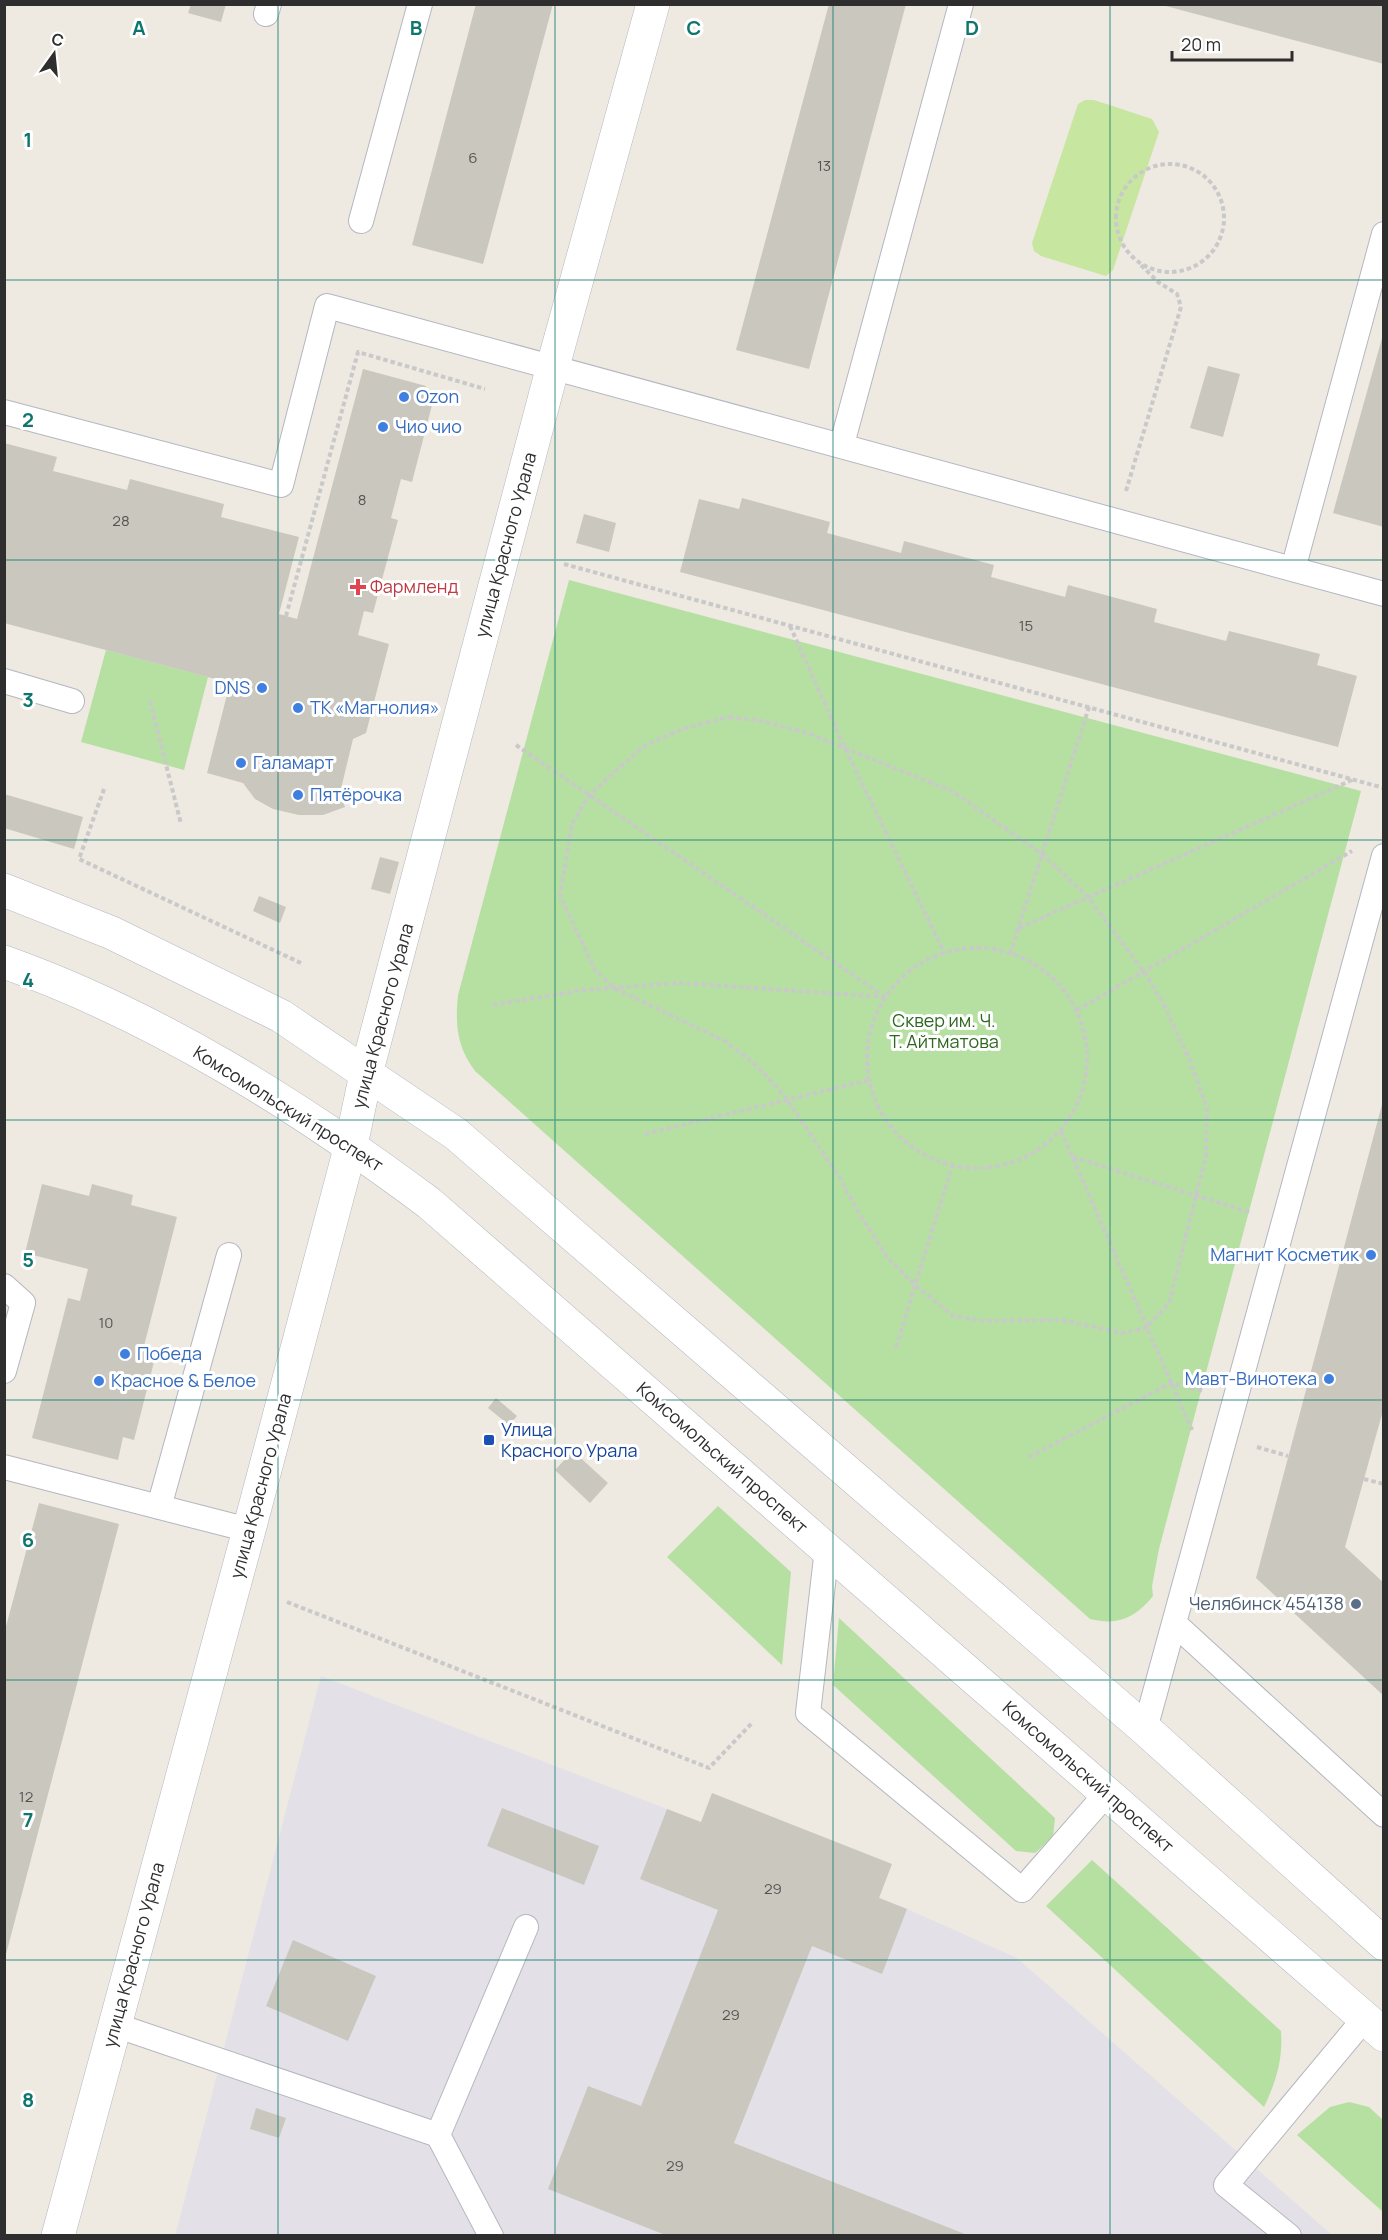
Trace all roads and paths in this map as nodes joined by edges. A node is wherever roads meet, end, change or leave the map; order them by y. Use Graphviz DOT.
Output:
graph roads {
  1 [pos="420,4"];
  2 [pos="653,4"];
  3 [pos="961,4"];
  4 [pos="361,221"];
  5 [pos="1383,234"];
  6 [pos="1138,262"];
  7 [pos="553,366"];
  8 [pos="485,389"];
  9 [pos="4,412"];
  10 [pos="842,444"];
  11 [pos="1118,521"];
  12 [pos="564,564"];
  13 [pos="1293,569"];
  14 [pos="1383,594"];
  15 [pos="286,616"];
  16 [pos="790,626"];
  17 [pos="4,681"];
  18 [pos="72,701"];
  19 [pos="150,701"];
  20 [pos="1089,707"];
  21 [pos="516,745"];
  22 [pos="844,746"];
  23 [pos="1353,779"];
  24 [pos="1383,788"];
  25 [pos="104,789"];
  26 [pos="590,794"];
  27 [pos="181,824"];
  28 [pos="1354,850"];
  29 [pos="1042,854"];
  30 [pos="1383,856"];
  31 [pos="4,890"];
  32 [pos="1088,897"];
  33 [pos="1019,928"];
  34 [pos="944,952"];
  35 [pos="1010,954"];
  36 [pos="4,962"];
  37 [pos="301,963"];
  38 [pos="1144,972"];
  39 [pos="616,989"];
  40 [pos="885,997"];
  41 [pos="493,1005"];
  42 [pos="1077,1010"];
  43 [pos="366,1074"];
  44 [pos="869,1080"];
  45 [pos="787,1100"];
  46 [pos="1061,1131"];
  47 [pos="645,1134"];
  48 [pos="351,1144"];
  49 [pos="1072,1156"];
  50 [pos="952,1166"];
  51 [pos="1197,1194"];
  52 [pos="1284,1224"];
  53 [pos="229,1255"];
  54 [pos="915,1285"];
  55 [pos="4,1286"];
  56 [pos="1146,1328"];
  57 [pos="896,1347"];
  58 [pos="4,1371"];
  59 [pos="1171,1383"];
  60 [pos="1237,1399"];
  61 [pos="1029,1457"];
  62 [pos="4,1467"];
  63 [pos="1364,1479"];
  64 [pos="1214,1480"];
  65 [pos="1383,1485"];
  66 [pos="159,1507"];
  67 [pos="249,1530"];
  68 [pos="827,1549"];
  69 [pos="287,1602"];
  70 [pos="1175,1624"];
  71 [pos="752,1723"];
  72 [pos="1145,1729"];
  73 [pos="1107,1793"];
  74 [pos="1383,1815"];
  75 [pos="526,1927"];
  76 [pos="1383,1944"];
  77 [pos="115,2025"];
  78 [pos="1374,2026"];
  79 [pos="438,2135"];
  80 [pos="58,2235"];
  81 [pos="491,2235"];
  82 [pos="1289,2235"];
  1 -- 4 [label="lane"];
  2 -- 7 [label="main road, улица Красного Урала"];
  3 -- 10 [label="lane"];
  5 -- 13 [label="lane"];
  6 -- 6 [label="path"];
  6 -- 11 [label="path"];
  7 -- 9 [label="lane"];
  7 -- 10 [label="lane"];
  7 -- 43 [label="main road, улица Красного Урала"];
  8 -- 15 [label="path"];
  10 -- 11 [label="lane"];
  11 -- 13 [label="lane"];
  12 -- 16 [label="path"];
  13 -- 14 [label="lane"];
  16 -- 20 [label="path"];
  16 -- 22 [label="path"];
  17 -- 18 [label="lane"];
  19 -- 27 [label="path"];
  20 -- 23 [label="path"];
  20 -- 29 [label="path"];
  21 -- 26 [label="path"];
  22 -- 26 [label="path"];
  22 -- 29 [label="path"];
  22 -- 34 [label="path"];
  23 -- 24 [label="path"];
  23 -- 32 [label="path"];
  25 -- 37 [label="path"];
  26 -- 39 [label="path"];
  26 -- 40 [label="path"];
  28 -- 38 [label="path"];
  29 -- 32 [label="path"];
  29 -- 33 [label="path"];
  30 -- 52 [label="lane"];
  31 -- 43 [label="main road"];
  32 -- 33 [label="path"];
  32 -- 38 [label="path"];
  33 -- 35 [label="path"];
  34 -- 35 [label="path"];
  34 -- 40 [label="path"];
  35 -- 42 [label="path"];
  36 -- 48 [label="main road, Комсомольский проспект"];
  38 -- 42 [label="path"];
  38 -- 51 [label="path"];
  39 -- 40 [label="path"];
  39 -- 41 [label="path"];
  39 -- 45 [label="path"];
  40 -- 44 [label="path"];
  42 -- 46 [label="path"];
  43 -- 48 [label="main road, улица Красного Урала"];
  43 -- 72 [label="main road"];
  44 -- 45 [label="path"];
  44 -- 50 [label="path"];
  45 -- 47 [label="path"];
  45 -- 54 [label="path"];
  46 -- 49 [label="path"];
  46 -- 50 [label="path"];
  48 -- 67 [label="main road, улица Красного Урала"];
  48 -- 68 [label="main road, Комсомольский проспект"];
  49 -- 51 [label="path"];
  49 -- 56 [label="path"];
  50 -- 54 [label="path"];
  51 -- 52 [label="path"];
  51 -- 56 [label="path"];
  52 -- 60 [label="lane"];
  53 -- 66 [label="lane"];
  54 -- 56 [label="path"];
  54 -- 57 [label="path"];
  55 -- 58 [label="lane"];
  56 -- 59 [label="path"];
  59 -- 60 [label="path"];
  59 -- 61 [label="path"];
  59 -- 64 [label="path"];
  60 -- 64 [label="lane"];
  62 -- 66 [label="lane"];
  63 -- 65 [label="path"];
  64 -- 70 [label="lane"];
  66 -- 67 [label="lane"];
  67 -- 77 [label="main road, улица Красного Урала"];
  68 -- 73 [label="main road, Комсомольский проспект"];
  68 -- 73 [label="lane"];
  69 -- 71 [label="path"];
  70 -- 72 [label="lane"];
  70 -- 74 [label="lane"];
  72 -- 76 [label="main road"];
  73 -- 78 [label="main road, Комсомольский проспект"];
  75 -- 79 [label="lane"];
  77 -- 79 [label="lane"];
  77 -- 80 [label="main road, улица Красного Урала"];
  78 -- 82 [label="lane"];
  79 -- 81 [label="lane"];
}
